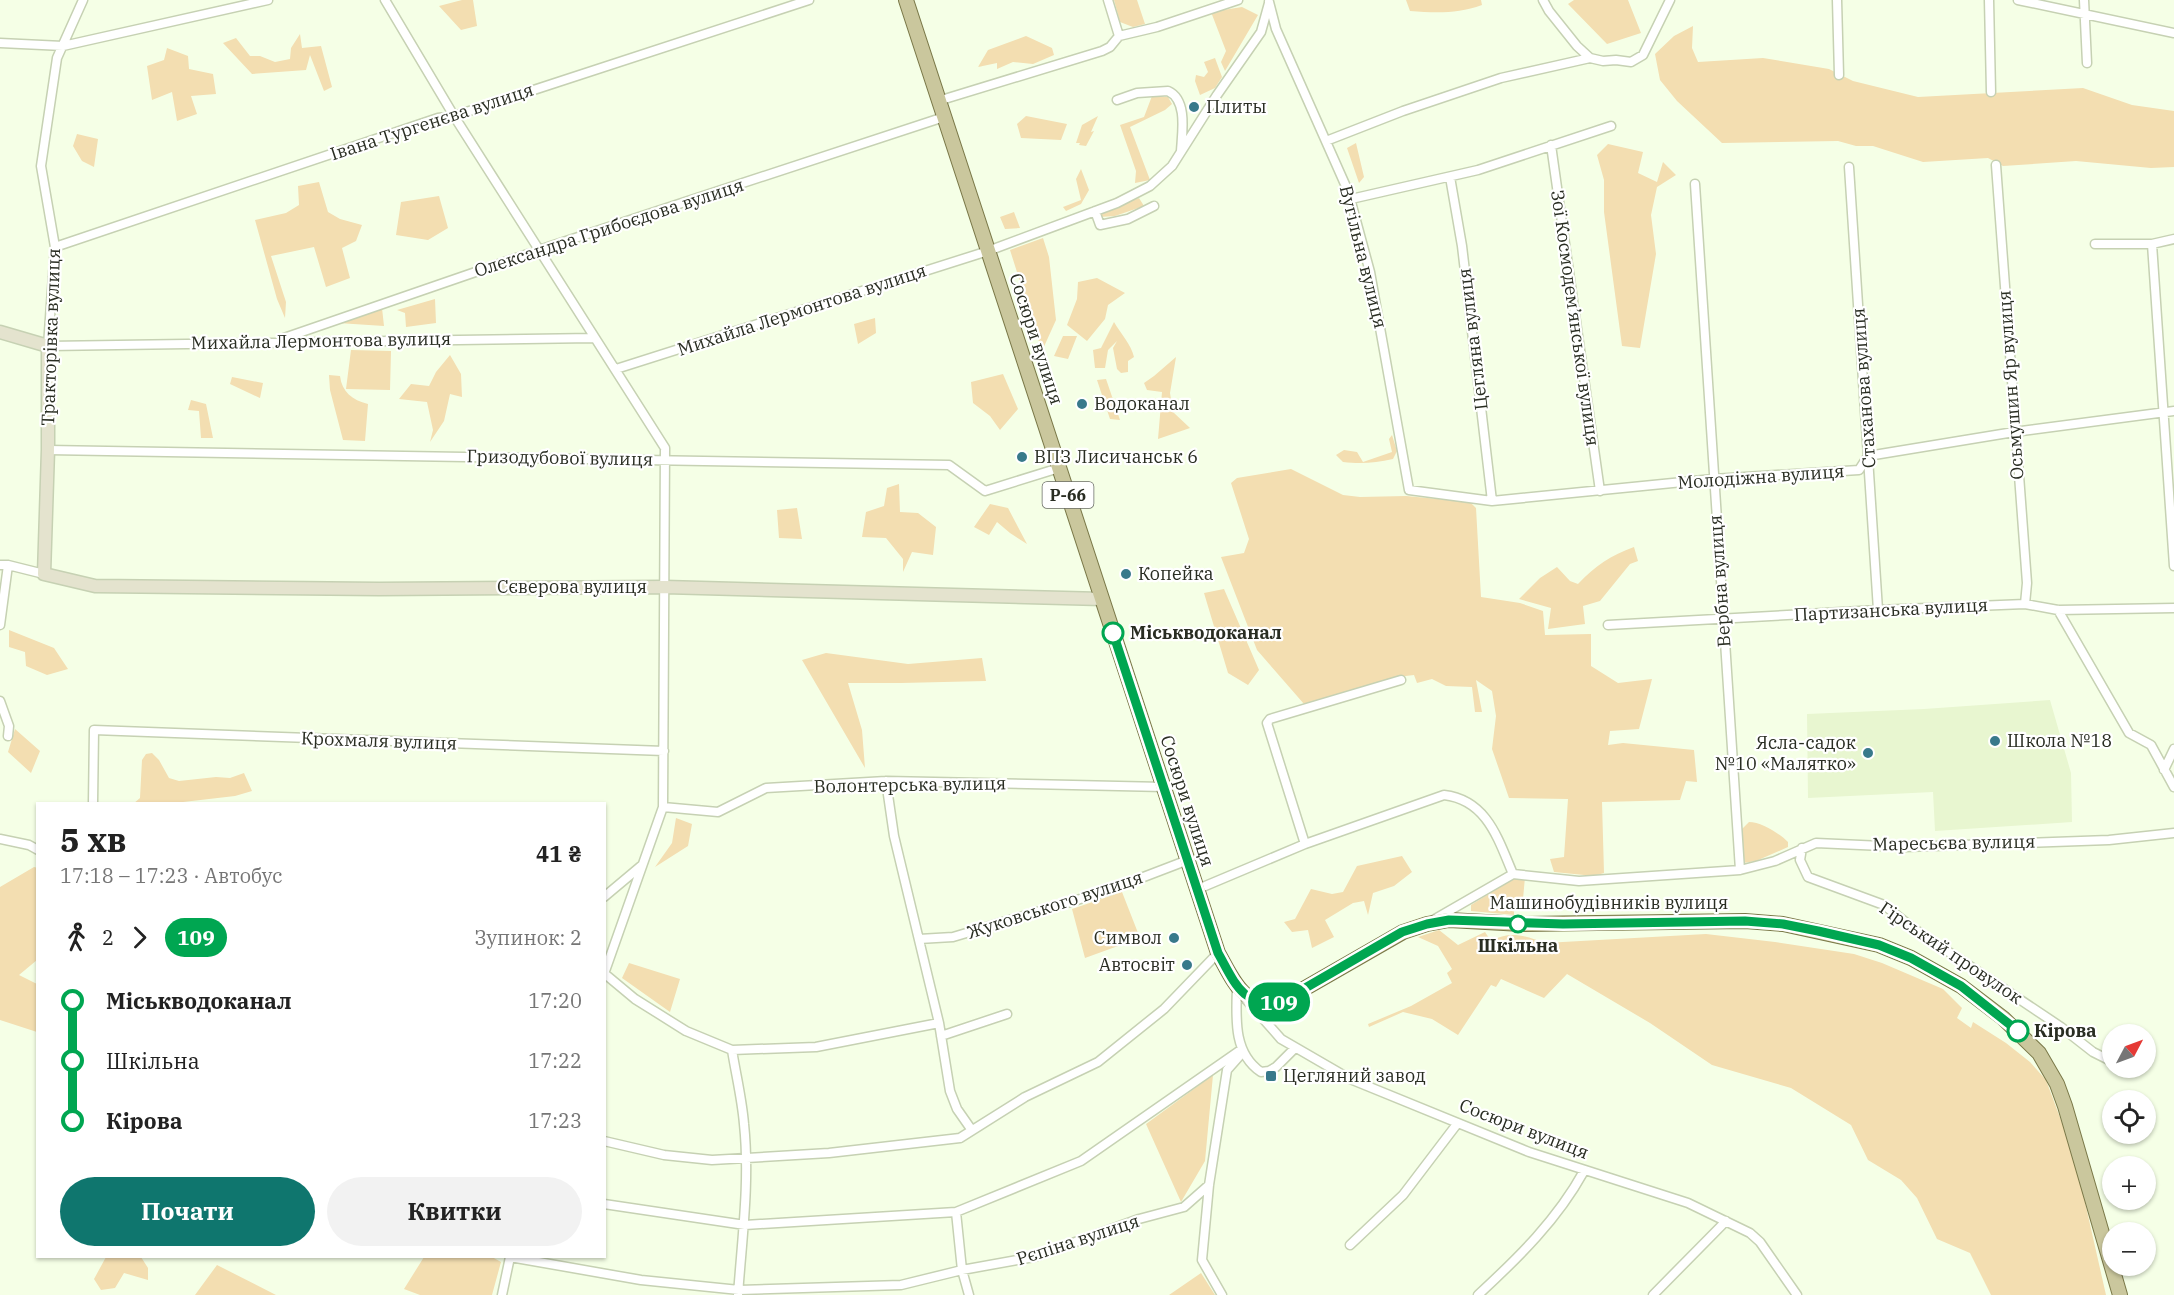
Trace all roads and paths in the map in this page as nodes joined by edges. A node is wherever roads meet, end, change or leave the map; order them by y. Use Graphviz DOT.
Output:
graph roads {
  1 [pos="83,0"];
  2 [pos="268,0"];
  3 [pos="385,0"];
  4 [pos="809,0"];
  5 [pos="906,0"];
  6 [pos="1108,0"];
  7 [pos="1238,0"];
  8 [pos="1259,0"];
  9 [pos="1543,0"];
  10 [pos="1670,0"];
  11 [pos="1837,0"];
  12 [pos="1989,0"];
  13 [pos="2018,0"];
  14 [pos="2084,0"];
  15 [pos="1271,1"];
  16 [pos="2085,15"];
  17 [pos="2174,33"];
  18 [pos="1119,36"];
  19 [pos="0,42"];
  20 [pos="63,46"];
  21 [pos="1590,58"];
  22 [pos="2087,63"];
  23 [pos="1839,75"];
  24 [pos="1991,92"];
  25 [pos="939,100"];
  26 [pos="1117,100"];
  27 [pos="454,116"];
  28 [pos="944,117"];
  29 [pos="1611,126"];
  30 [pos="1326,141"];
  31 [pos="1551,145"];
  32 [pos="1181,152"];
  33 [pos="1996,165"];
  34 [pos="1849,167"];
  35 [pos="1450,177"];
  36 [pos="1695,184"];
  37 [pos="1351,200"];
  38 [pos="1154,206"];
  39 [pos="1095,211"];
  40 [pos="2174,239"];
  41 [pos="2095,244"];
  42 [pos="2152,244"];
  43 [pos="55,247"];
  44 [pos="537,250"];
  45 [pos="988,251"];
  46 [pos="0,332"];
  47 [pos="593,338"];
  48 [pos="275,341"];
  49 [pos="48,345"];
  50 [pos="616,369"];
  51 [pos="2174,411"];
  52 [pos="2163,412"];
  53 [pos="2014,432"];
  54 [pos="48,450"];
  55 [pos="1868,456"];
  56 [pos="665,459"];
  57 [pos="1059,468"];
  58 [pos="1713,479"];
  59 [pos="1410,490"];
  60 [pos="1600,491"];
  61 [pos="1492,501"];
  62 [pos="4,565"];
  63 [pos="2174,566"];
  64 [pos="44,574"];
  65 [pos="665,587"];
  66 [pos="1102,599"];
  67 [pos="2025,604"];
  68 [pos="2174,608"];
  69 [pos="1878,610"];
  70 [pos="2058,610"];
  71 [pos="1722,619"];
  72 [pos="0,625"];
  73 [pos="1608,625"];
  74 [pos="1401,680"];
  75 [pos="0,701"];
  76 [pos="8,736"];
  77 [pos="2174,749"];
  78 [pos="664,751"];
  79 [pos="2164,770"];
  80 [pos="886,781"];
  81 [pos="1164,787"];
  82 [pos="2174,788"];
  83 [pos="93,802"];
  84 [pos="663,807"];
  85 [pos="2174,833"];
  86 [pos="0,839"];
  87 [pos="1305,844"];
  88 [pos="1802,848"];
  89 [pos="36,849"];
  90 [pos="1188,860"];
  91 [pos="643,865"];
  92 [pos="1740,870"];
  93 [pos="1513,874"];
  94 [pos="1198,889"];
  95 [pos="606,895"];
  96 [pos="1427,924"];
  97 [pos="919,939"];
  98 [pos="1218,953"];
  99 [pos="606,971"];
  100 [pos="606,975"];
  101 [pos="1237,987"];
  102 [pos="1007,1014"];
  103 [pos="939,1023"];
  104 [pos="941,1036"];
  105 [pos="1295,1048"];
  106 [pos="732,1050"];
  107 [pos="1242,1051"];
  108 [pos="2102,1056"];
  109 [pos="1457,1124"];
  110 [pos="971,1129"];
  111 [pos="606,1141"];
  112 [pos="746,1160"];
  113 [pos="1584,1171"];
  114 [pos="1209,1185"];
  115 [pos="606,1204"];
  116 [pos="956,1212"];
  117 [pos="1726,1221"];
  118 [pos="745,1225"];
  119 [pos="1350,1245"];
  120 [pos="510,1258"];
  121 [pos="516,1258"];
  122 [pos="962,1270"];
  123 [pos="738,1293"];
  124 [pos="502,1295"];
  125 [pos="969,1295"];
  126 [pos="1222,1295"];
  127 [pos="1478,1295"];
  128 [pos="1653,1295"];
  129 [pos="1797,1295"];
  130 [pos="2120,1295"];
  1 -- 20 [label="street, Тракторівка вулиця"];
  2 -- 20 [label="street"];
  3 -- 27 [label="street"];
  4 -- 27 [label="street, Івана Тургенєва вулиця"];
  5 -- 25 [label="main road, Сосюри вулиця / Р-66"];
  6 -- 18 [label="street"];
  7 -- 18 [label="street"];
  8 -- 15 [label="street"];
  9 -- 21 [label="street"];
  10 -- 21 [label="street"];
  11 -- 23 [label="street"];
  12 -- 24 [label="street"];
  13 -- 16 [label="street"];
  14 -- 16 [label="street"];
  15 -- 30 [label="street, Вугільна вулиця"];
  15 -- 32 [label="street, Михайла Лермонтова вулиця"];
  16 -- 17 [label="street"];
  16 -- 22 [label="street"];
  18 -- 25 [label="street"];
  19 -- 20 [label="street"];
  20 -- 43 [label="street, Тракторівка вулиця"];
  21 -- 30 [label="street"];
  25 -- 28 [label="main road, Сосюри вулиця / Р-66"];
  26 -- 32 [label="street"];
  27 -- 43 [label="street, Івана Тургенєва вулиця"];
  27 -- 44 [label="street"];
  28 -- 44 [label="street, Олександра Грибоєдова вулиця"];
  28 -- 45 [label="main road, Сосюри вулиця / Р-66"];
  29 -- 31 [label="street"];
  30 -- 37 [label="street, Вугільна вулиця"];
  31 -- 35 [label="street"];
  31 -- 60 [label="street, Зої Космодем’янської вулиця"];
  32 -- 39 [label="street, Михайла Лермонтова вулиця"];
  33 -- 53 [label="street, Осьмушин Яр вулиця"];
  34 -- 55 [label="street, Стаханова вулиця"];
  35 -- 37 [label="street"];
  35 -- 61 [label="street, Цегляна вулиця"];
  36 -- 58 [label="street, Вербна вулиця"];
  37 -- 59 [label="street, Вугільна вулиця"];
  38 -- 39 [label="street"];
  39 -- 45 [label="street, Михайла Лермонтова вулиця"];
  40 -- 42 [label="street"];
  41 -- 42 [label="street"];
  42 -- 52 [label="street"];
  43 -- 49 [label="street, Тракторівка вулиця"];
  44 -- 47 [label="street"];
  44 -- 48 [label="street, Олександра Грибоєдова вулиця"];
  45 -- 50 [label="street, Михайла Лермонтова вулиця"];
  45 -- 57 [label="main road, Сосюри вулиця / Р-66"];
  46 -- 49 [label="main road"];
  47 -- 48 [label="street, Михайла Лермонтова вулиця"];
  47 -- 50 [label="street"];
  48 -- 49 [label="street, Михайла Лермонтова вулиця"];
  49 -- 54 [label="main road, Тракторівка вулиця"];
  50 -- 56 [label="street"];
  51 -- 52 [label="street, Молодіжна вулиця"];
  52 -- 53 [label="street, Молодіжна вулиця"];
  52 -- 63 [label="street"];
  53 -- 55 [label="street, Молодіжна вулиця"];
  53 -- 67 [label="street, Осьмушин Яр вулиця"];
  54 -- 56 [label="street, Гризодубової вулиця"];
  54 -- 64 [label="main road, Тракторівка вулиця"];
  55 -- 58 [label="street, Молодіжна вулиця"];
  55 -- 69 [label="street, Стаханова вулиця"];
  56 -- 57 [label="street, Гризодубової вулиця"];
  56 -- 65 [label="street"];
  57 -- 66 [label="main road, Сосюри вулиця / Р-66"];
  58 -- 60 [label="street, Молодіжна вулиця"];
  58 -- 71 [label="street, Вербна вулиця"];
  59 -- 61 [label="street, Молодіжна вулиця"];
  60 -- 61 [label="street, Молодіжна вулиця"];
  62 -- 64 [label="street"];
  62 -- 72 [label="street"];
  64 -- 65 [label="main road, Сєверова вулиця"];
  65 -- 66 [label="main road, Сєверова вулиця"];
  65 -- 78 [label="street"];
  66 -- 81 [label="main road, Сосюри вулиця / Р-66"];
  67 -- 69 [label="street, Партизанська вулиця"];
  67 -- 70 [label="street, Партизанська вулиця"];
  68 -- 70 [label="street, Партизанська вулиця"];
  69 -- 71 [label="street, Партизанська вулиця"];
  70 -- 79 [label="street"];
  71 -- 73 [label="street, Партизанська вулиця"];
  71 -- 92 [label="street, Вербна вулиця"];
  74 -- 87 [label="street"];
  75 -- 76 [label="street"];
  77 -- 79 [label="street"];
  78 -- 83 [label="street, Крохмаля вулиця"];
  78 -- 84 [label="street"];
  79 -- 82 [label="street"];
  80 -- 81 [label="street, Волонтерська вулиця"];
  80 -- 84 [label="street, Волонтерська вулиця"];
  80 -- 97 [label="street"];
  81 -- 90 [label="main road, Сосюри вулиця / Р-66"];
  84 -- 91 [label="street"];
  85 -- 88 [label="street, Маресьєва вулиця"];
  86 -- 89 [label="street"];
  87 -- 93 [label="street"];
  87 -- 94 [label="street"];
  88 -- 92 [label="street, Маресьєва вулиця"];
  88 -- 108 [label="street, Гірський провулок"];
  90 -- 94 [label="main road, Сосюри вулиця / Р-66"];
  90 -- 97 [label="street, Жуковського вулиця"];
  91 -- 95 [label="street"];
  91 -- 99 [label="street"];
  92 -- 93 [label="street, Маресьєва вулиця"];
  93 -- 96 [label="street"];
  94 -- 98 [label="main road, Сосюри вулиця / Р-66"];
  96 -- 101 [label="main road, Машинобудівників вулиця / Р-66"];
  96 -- 130 [label="main road, Машинобудівників вулиця / Р-66"];
  97 -- 103 [label="street"];
  98 -- 101 [label="main road, Сосюри вулиця / Р-66"];
  98 -- 110 [label="street"];
  100 -- 106 [label="street"];
  101 -- 105 [label="street, Сосюри вулиця"];
  101 -- 107 [label="street"];
  102 -- 104 [label="street"];
  103 -- 104 [label="street"];
  103 -- 106 [label="street"];
  104 -- 110 [label="street"];
  105 -- 107 [label="street"];
  105 -- 109 [label="street, Сосюри вулиця"];
  106 -- 112 [label="street"];
  107 -- 114 [label="street"];
  107 -- 116 [label="street"];
  109 -- 113 [label="street, Сосюри вулиця"];
  109 -- 119 [label="street"];
  110 -- 112 [label="street"];
  111 -- 112 [label="street"];
  112 -- 118 [label="street"];
  113 -- 117 [label="street, Сосюри вулиця"];
  113 -- 127 [label="street"];
  114 -- 122 [label="street, Рєпіна вулиця"];
  114 -- 126 [label="street"];
  115 -- 118 [label="street"];
  116 -- 118 [label="street"];
  116 -- 122 [label="street"];
  117 -- 128 [label="street"];
  117 -- 129 [label="street, Сосюри вулиця"];
  118 -- 123 [label="street"];
  120 -- 124 [label="street"];
  121 -- 123 [label="street, Рєпіна вулиця"];
  122 -- 123 [label="street, Рєпіна вулиця"];
  122 -- 125 [label="street"];
}
